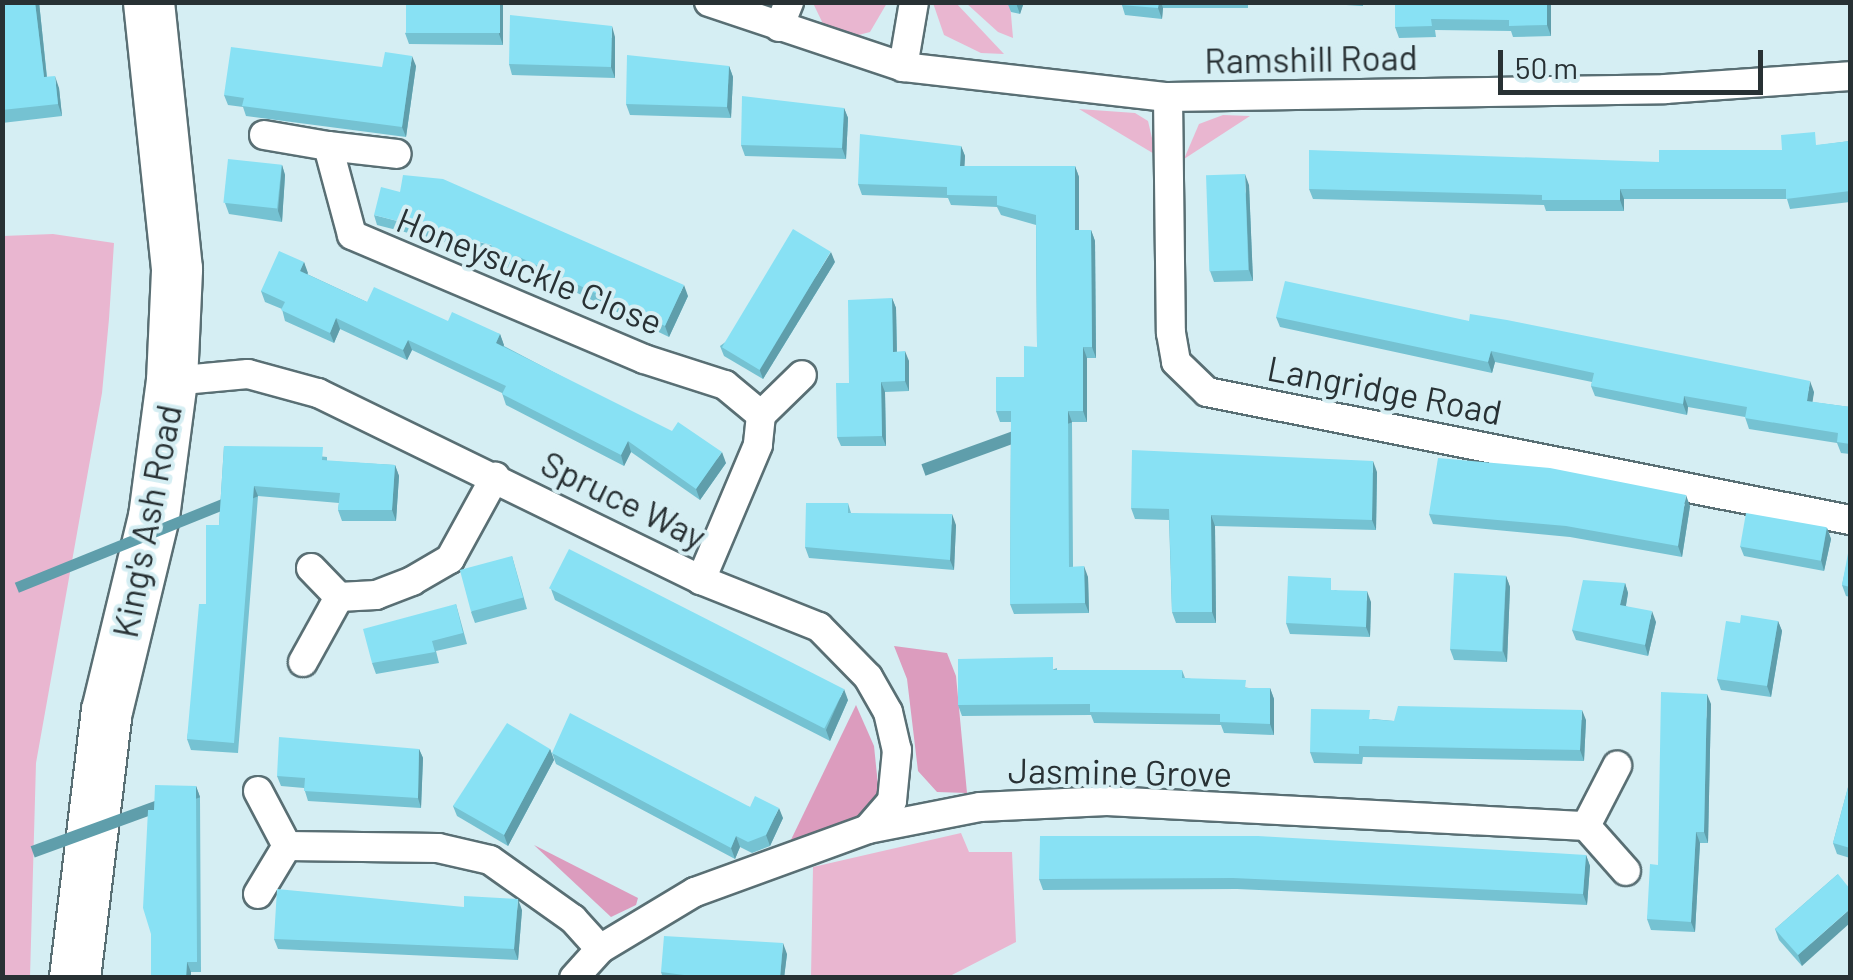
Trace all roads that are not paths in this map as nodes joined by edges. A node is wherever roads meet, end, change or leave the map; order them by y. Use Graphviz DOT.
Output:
graph roads {
  1 [pos="149,2"];
  2 [pos="709,2"];
  3 [pos="914,2"];
  4 [pos="784,15"];
  5 [pos="903,66"];
  6 [pos="1850,76"];
  7 [pos="1168,97"];
  8 [pos="264,135"];
  9 [pos="328,146"];
  10 [pos="396,154"];
  11 [pos="802,375"];
  12 [pos="172,381"];
  13 [pos="762,414"];
  14 [pos="495,477"];
  15 [pos="1850,520"];
  16 [pos="311,568"];
  17 [pos="702,580"];
  18 [pos="339,597"];
  19 [pos="303,662"];
  20 [pos="1617,766"];
  21 [pos="258,791"];
  22 [pos="1586,826"];
  23 [pos="868,829"];
  24 [pos="287,846"];
  25 [pos="1626,871"];
  26 [pos="258,894"];
  27 [pos="600,950"];
  28 [pos="76,978"];
  29 [pos="574,978"];
  1 -- 12 [label="highway, King's Ash Road"];
  2 -- 4 [label="street, Ramshill Road"];
  3 -- 5 [label="street"];
  4 -- 5 [label="street, Ramshill Road"];
  5 -- 7 [label="street, Ramshill Road"];
  6 -- 7 [label="street, Ramshill Road"];
  7 -- 15 [label="street, Langridge Road"];
  8 -- 9 [label="street, Honeysuckle Close"];
  9 -- 10 [label="street, Honeysuckle Close"];
  9 -- 13 [label="street, Honeysuckle Close"];
  11 -- 13 [label="street"];
  12 -- 14 [label="street, Spruce Way"];
  12 -- 28 [label="highway, King's Ash Road"];
  13 -- 17 [label="street"];
  14 -- 17 [label="street, Spruce Way"];
  14 -- 18 [label="street"];
  16 -- 18 [label="street"];
  17 -- 23 [label="street, Spruce Way"];
  18 -- 19 [label="street"];
  20 -- 22 [label="street"];
  21 -- 24 [label="street"];
  22 -- 23 [label="street, Jasmine Grove"];
  22 -- 25 [label="street"];
  23 -- 27 [label="street, Jasmine Grove"];
  24 -- 26 [label="street"];
  24 -- 27 [label="street"];
  27 -- 29 [label="street, Jasmine Grove"];
}
